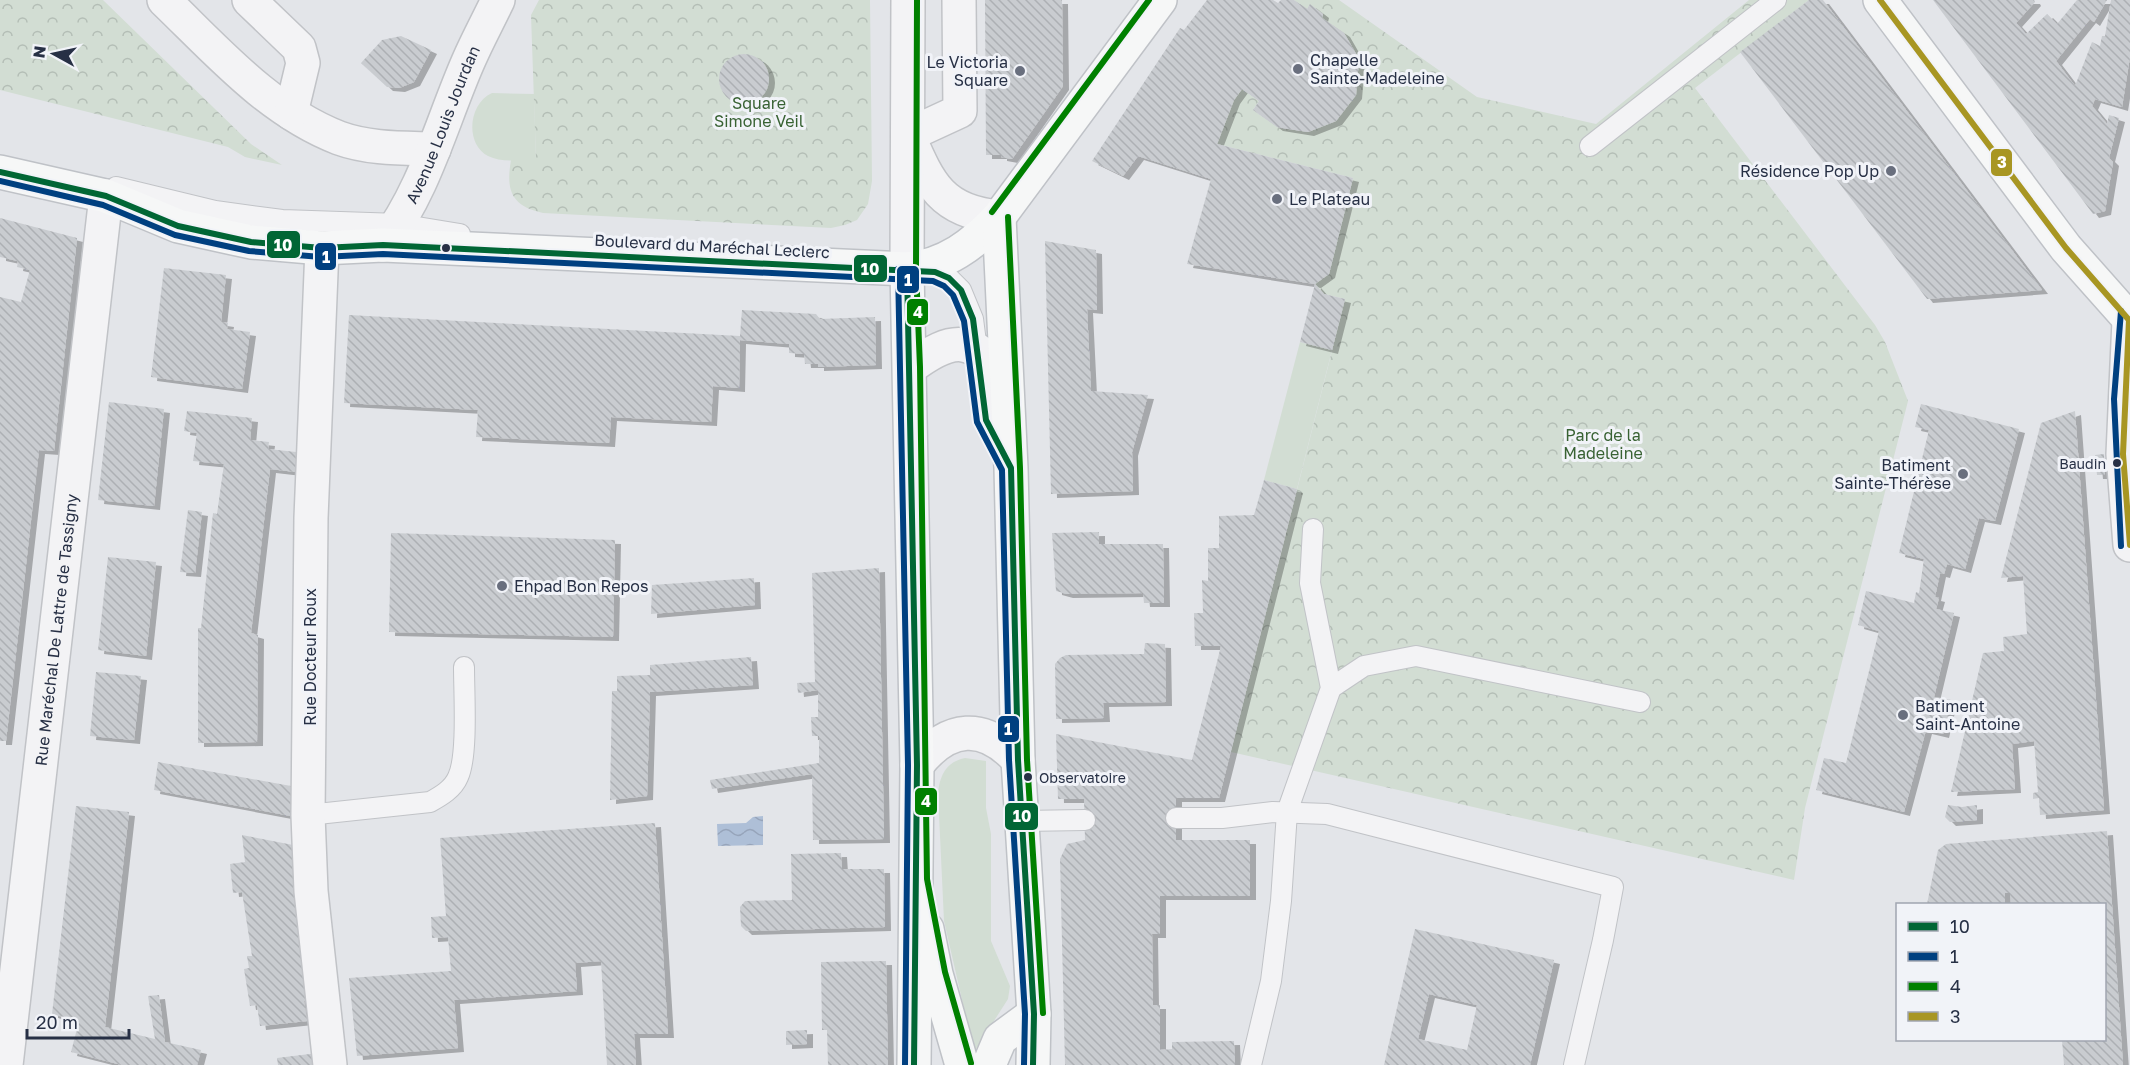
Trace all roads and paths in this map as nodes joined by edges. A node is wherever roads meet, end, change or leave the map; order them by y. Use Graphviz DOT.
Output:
graph roads {
  1 [pos="164,0"];
  2 [pos="249,0"];
  3 [pos="498,0"];
  4 [pos="908,0"];
  5 [pos="959,0"];
  6 [pos="1160,0"];
  7 [pos="1776,0"];
  8 [pos="1880,0"];
  9 [pos="291,113"];
  10 [pos="908,135"];
  11 [pos="1590,146"];
  12 [pos="434,149"];
  13 [pos="0,157"];
  14 [pos="0,172"];
  15 [pos="106,196"];
  16 [pos="999,217"];
  17 [pos="391,234"];
  18 [pos="322,248"];
  19 [pos="907,269"];
  20 [pos="2130,317"];
  21 [pos="978,349"];
  22 [pos="911,367"];
  23 [pos="1006,378"];
  24 [pos="1011,468"];
  25 [pos="1313,529"];
  26 [pos="2130,545"];
  27 [pos="464,668"];
  28 [pos="1331,688"];
  29 [pos="1640,702"];
  30 [pos="1018,760"];
  31 [pos="917,765"];
  32 [pos="1287,812"];
  33 [pos="308,815"];
  34 [pos="1176,818"];
  35 [pos="1085,820"];
  36 [pos="1022,821"];
  37 [pos="918,880"];
  38 [pos="1034,1014"];
  39 [pos="6,1065"];
  40 [pos="330,1065"];
  41 [pos="914,1065"];
  42 [pos="962,1065"];
  43 [pos="988,1065"];
  44 [pos="1034,1065"];
  45 [pos="1251,1065"];
  46 [pos="1574,1065"];
  1 -- 9 [label="street"];
  2 -- 9 [label="street"];
  3 -- 12 [label="street, Avenue Louis Jourdan"];
  4 -- 10 [label="street"];
  5 -- 10 [label="street"];
  6 -- 16 [label="main road, Boulevard du Maréchal Leclerc"];
  7 -- 11 [label="lane"];
  8 -- 20 [label="main road"];
  9 -- 12 [label="street"];
  10 -- 16 [label="street"];
  10 -- 19 [label="street"];
  12 -- 17 [label="street, Avenue Louis Jourdan"];
  13 -- 17 [label="lane, Boulevard du Maréchal Leclerc"];
  14 -- 15 [label="main road, Boulevard du Maréchal Leclerc"];
  15 -- 18 [label="main road, Boulevard du Maréchal Leclerc"];
  15 -- 39 [label="street, Rue Maréchal De Lattre de Tassigny"];
  16 -- 19 [label="main road, Boulevard du Maréchal Leclerc"];
  16 -- 23 [label="main road"];
  17 -- 18 [label="main road, Boulevard du Maréchal Leclerc"];
  17 -- 19 [label="main road, Boulevard du Maréchal Leclerc"];
  18 -- 33 [label="street, Rue Docteur Roux"];
  19 -- 21 [label="lane"];
  19 -- 22 [label="main road"];
  20 -- 26 [label="street"];
  21 -- 22 [label="street"];
  21 -- 23 [label="street"];
  21 -- 24 [label="lane"];
  22 -- 31 [label="main road"];
  23 -- 24 [label="main road"];
  24 -- 30 [label="main road"];
  25 -- 28 [label="lane"];
  27 -- 33 [label="lane"];
  28 -- 29 [label="lane"];
  28 -- 32 [label="lane"];
  30 -- 31 [label="street"];
  30 -- 36 [label="main road"];
  31 -- 37 [label="main road"];
  32 -- 34 [label="lane"];
  32 -- 45 [label="lane"];
  32 -- 46 [label="lane"];
  33 -- 40 [label="street, Rue Docteur Roux"];
  35 -- 36 [label="lane"];
  36 -- 38 [label="main road"];
  37 -- 41 [label="main road"];
  37 -- 42 [label="main road"];
  38 -- 43 [label="main road"];
  38 -- 44 [label="main road"];
}
